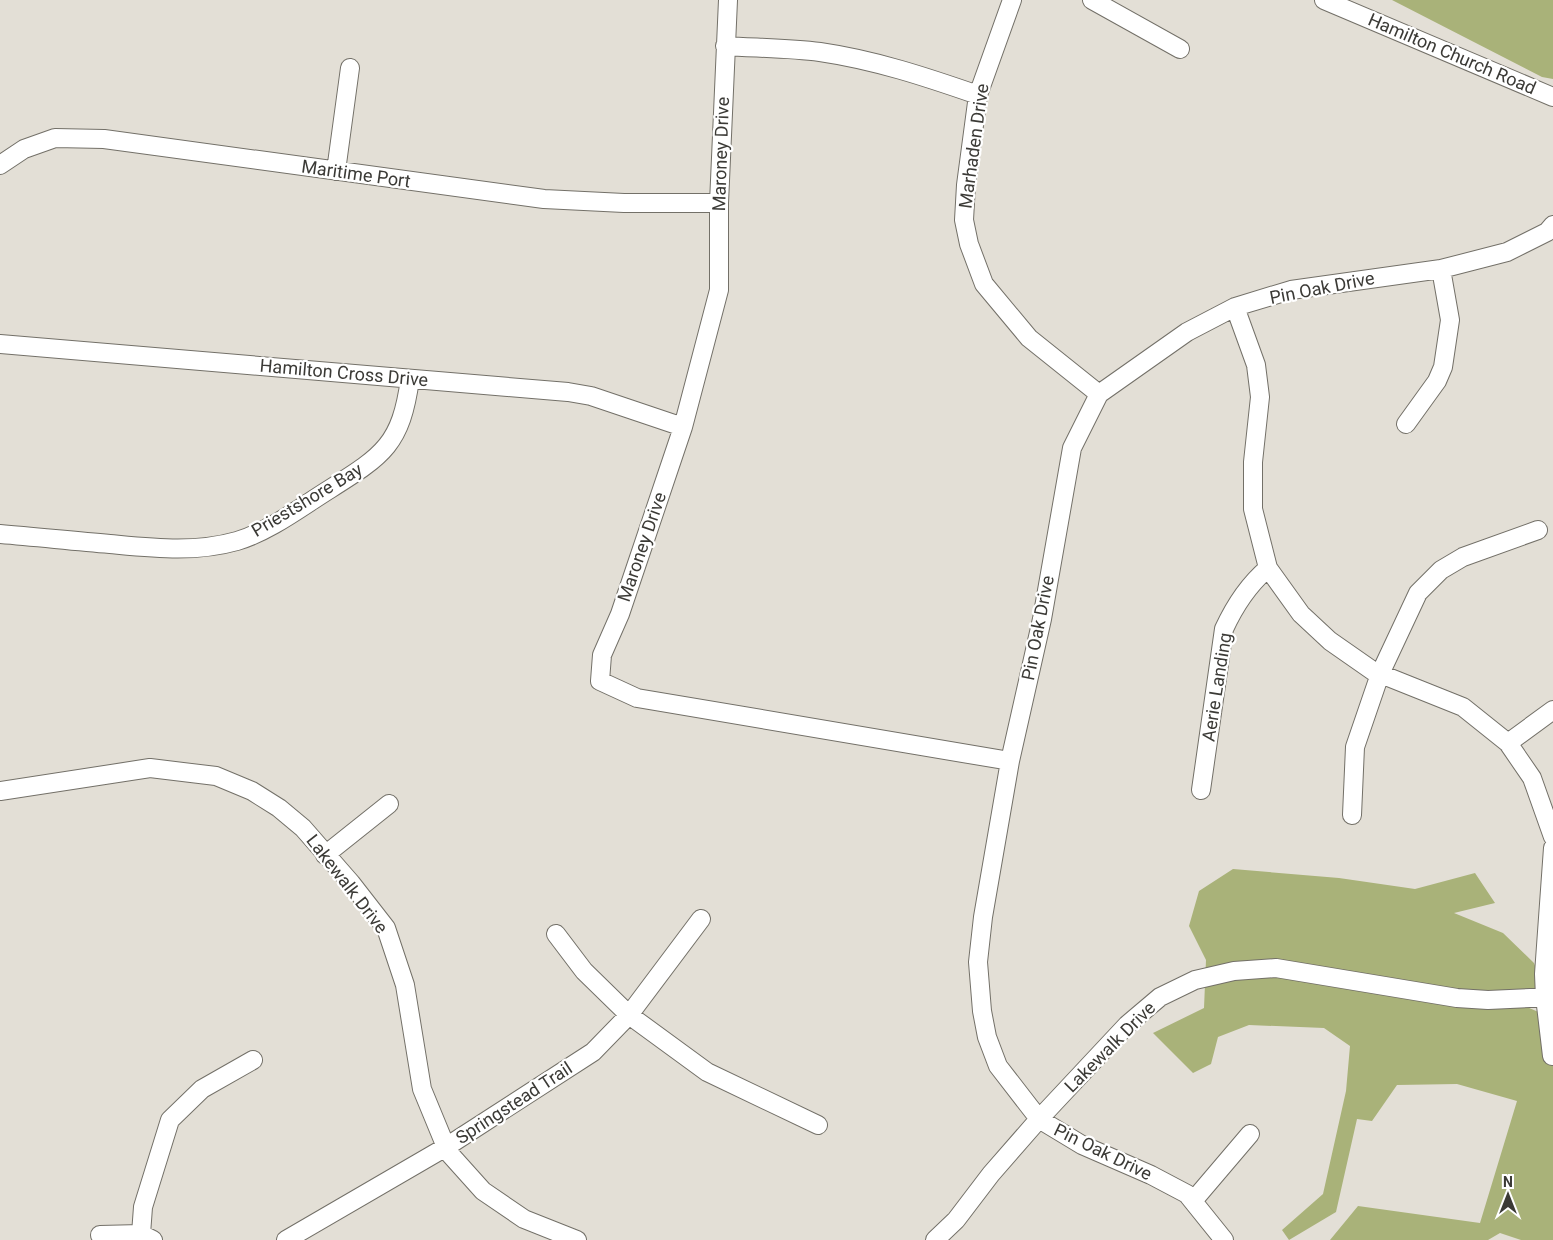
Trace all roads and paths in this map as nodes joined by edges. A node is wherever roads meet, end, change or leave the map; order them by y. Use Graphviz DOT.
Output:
graph roads {
  1 [pos="728,0"];
  2 [pos="1012,0"];
  3 [pos="1092,0"];
  4 [pos="1324,0"];
  5 [pos="724,46"];
  6 [pos="1180,49"];
  7 [pos="350,68"];
  8 [pos="978,95"];
  9 [pos="1553,97"];
  10 [pos="0,165"];
  11 [pos="336,171"];
  12 [pos="719,203"];
  13 [pos="1551,232"];
  14 [pos="1441,268"];
  15 [pos="1235,307"];
  16 [pos="0,344"];
  17 [pos="410,379"];
  18 [pos="1099,394"];
  19 [pos="1406,424"];
  20 [pos="683,427"];
  21 [pos="1538,530"];
  22 [pos="0,534"];
  23 [pos="1268,568"];
  24 [pos="1380,674"];
  25 [pos="1553,710"];
  26 [pos="1508,743"];
  27 [pos="1010,761"];
  28 [pos="0,790"];
  29 [pos="1201,790"];
  30 [pos="389,804"];
  31 [pos="1352,815"];
  32 [pos="1553,837"];
  33 [pos="1553,848"];
  34 [pos="325,855"];
  35 [pos="701,919"];
  36 [pos="556,934"];
  37 [pos="1549,997"];
  38 [pos="630,1015"];
  39 [pos="1552,1056"];
  40 [pos="253,1060"];
  41 [pos="1039,1119"];
  42 [pos="818,1125"];
  43 [pos="1250,1134"];
  44 [pos="446,1147"];
  45 [pos="1193,1201"];
  46 [pos="100,1234"];
  47 [pos="549,1235"];
  48 [pos="147,1237"];
  49 [pos="286,1240"];
  50 [pos="577,1240"];
  51 [pos="935,1240"];
  52 [pos="1224,1240"];
  1 -- 5 [label="street, Maroney Drive"];
  2 -- 8 [label="street, Marhaden Drive"];
  3 -- 6 [label="street"];
  4 -- 9 [label="street, Hamilton Church Road"];
  5 -- 8 [label="street"];
  5 -- 12 [label="street, Maroney Drive"];
  7 -- 11 [label="street"];
  8 -- 18 [label="street, Marhaden Drive"];
  10 -- 11 [label="street, Maritime Port"];
  11 -- 12 [label="street, Maritime Port"];
  12 -- 20 [label="street, Maroney Drive"];
  13 -- 14 [label="street, Pin Oak Drive"];
  14 -- 15 [label="street, Pin Oak Drive"];
  14 -- 19 [label="street"];
  15 -- 18 [label="street, Pin Oak Drive"];
  15 -- 23 [label="street"];
  16 -- 17 [label="street, Hamilton Cross Drive"];
  17 -- 20 [label="street, Hamilton Cross Drive"];
  17 -- 22 [label="street, Priestshore Bay"];
  18 -- 27 [label="street, Pin Oak Drive"];
  20 -- 27 [label="street, Maroney Drive"];
  21 -- 24 [label="street"];
  23 -- 24 [label="street"];
  23 -- 29 [label="street, Aerie Landing"];
  24 -- 26 [label="street"];
  24 -- 31 [label="street"];
  25 -- 26 [label="street"];
  26 -- 32 [label="street"];
  27 -- 41 [label="street, Pin Oak Drive"];
  28 -- 34 [label="street, Lakewalk Drive"];
  30 -- 34 [label="street"];
  33 -- 37 [label="street"];
  34 -- 44 [label="street, Lakewalk Drive"];
  35 -- 38 [label="street, Springstead Trail"];
  36 -- 38 [label="street"];
  37 -- 39 [label="street"];
  37 -- 41 [label="street, Lakewalk Drive"];
  38 -- 42 [label="street"];
  38 -- 44 [label="street, Springstead Trail"];
  40 -- 48 [label="street"];
  41 -- 45 [label="street, Pin Oak Drive"];
  41 -- 51 [label="street, Lakewalk Drive"];
  43 -- 45 [label="street"];
  44 -- 47 [label="street, Lakewalk Drive"];
  44 -- 49 [label="street, Springstead Trail"];
  45 -- 52 [label="street, Pin Oak Drive"];
  46 -- 48 [label="street"];
  47 -- 50 [label="street, Lakewalk Drive"];
}
